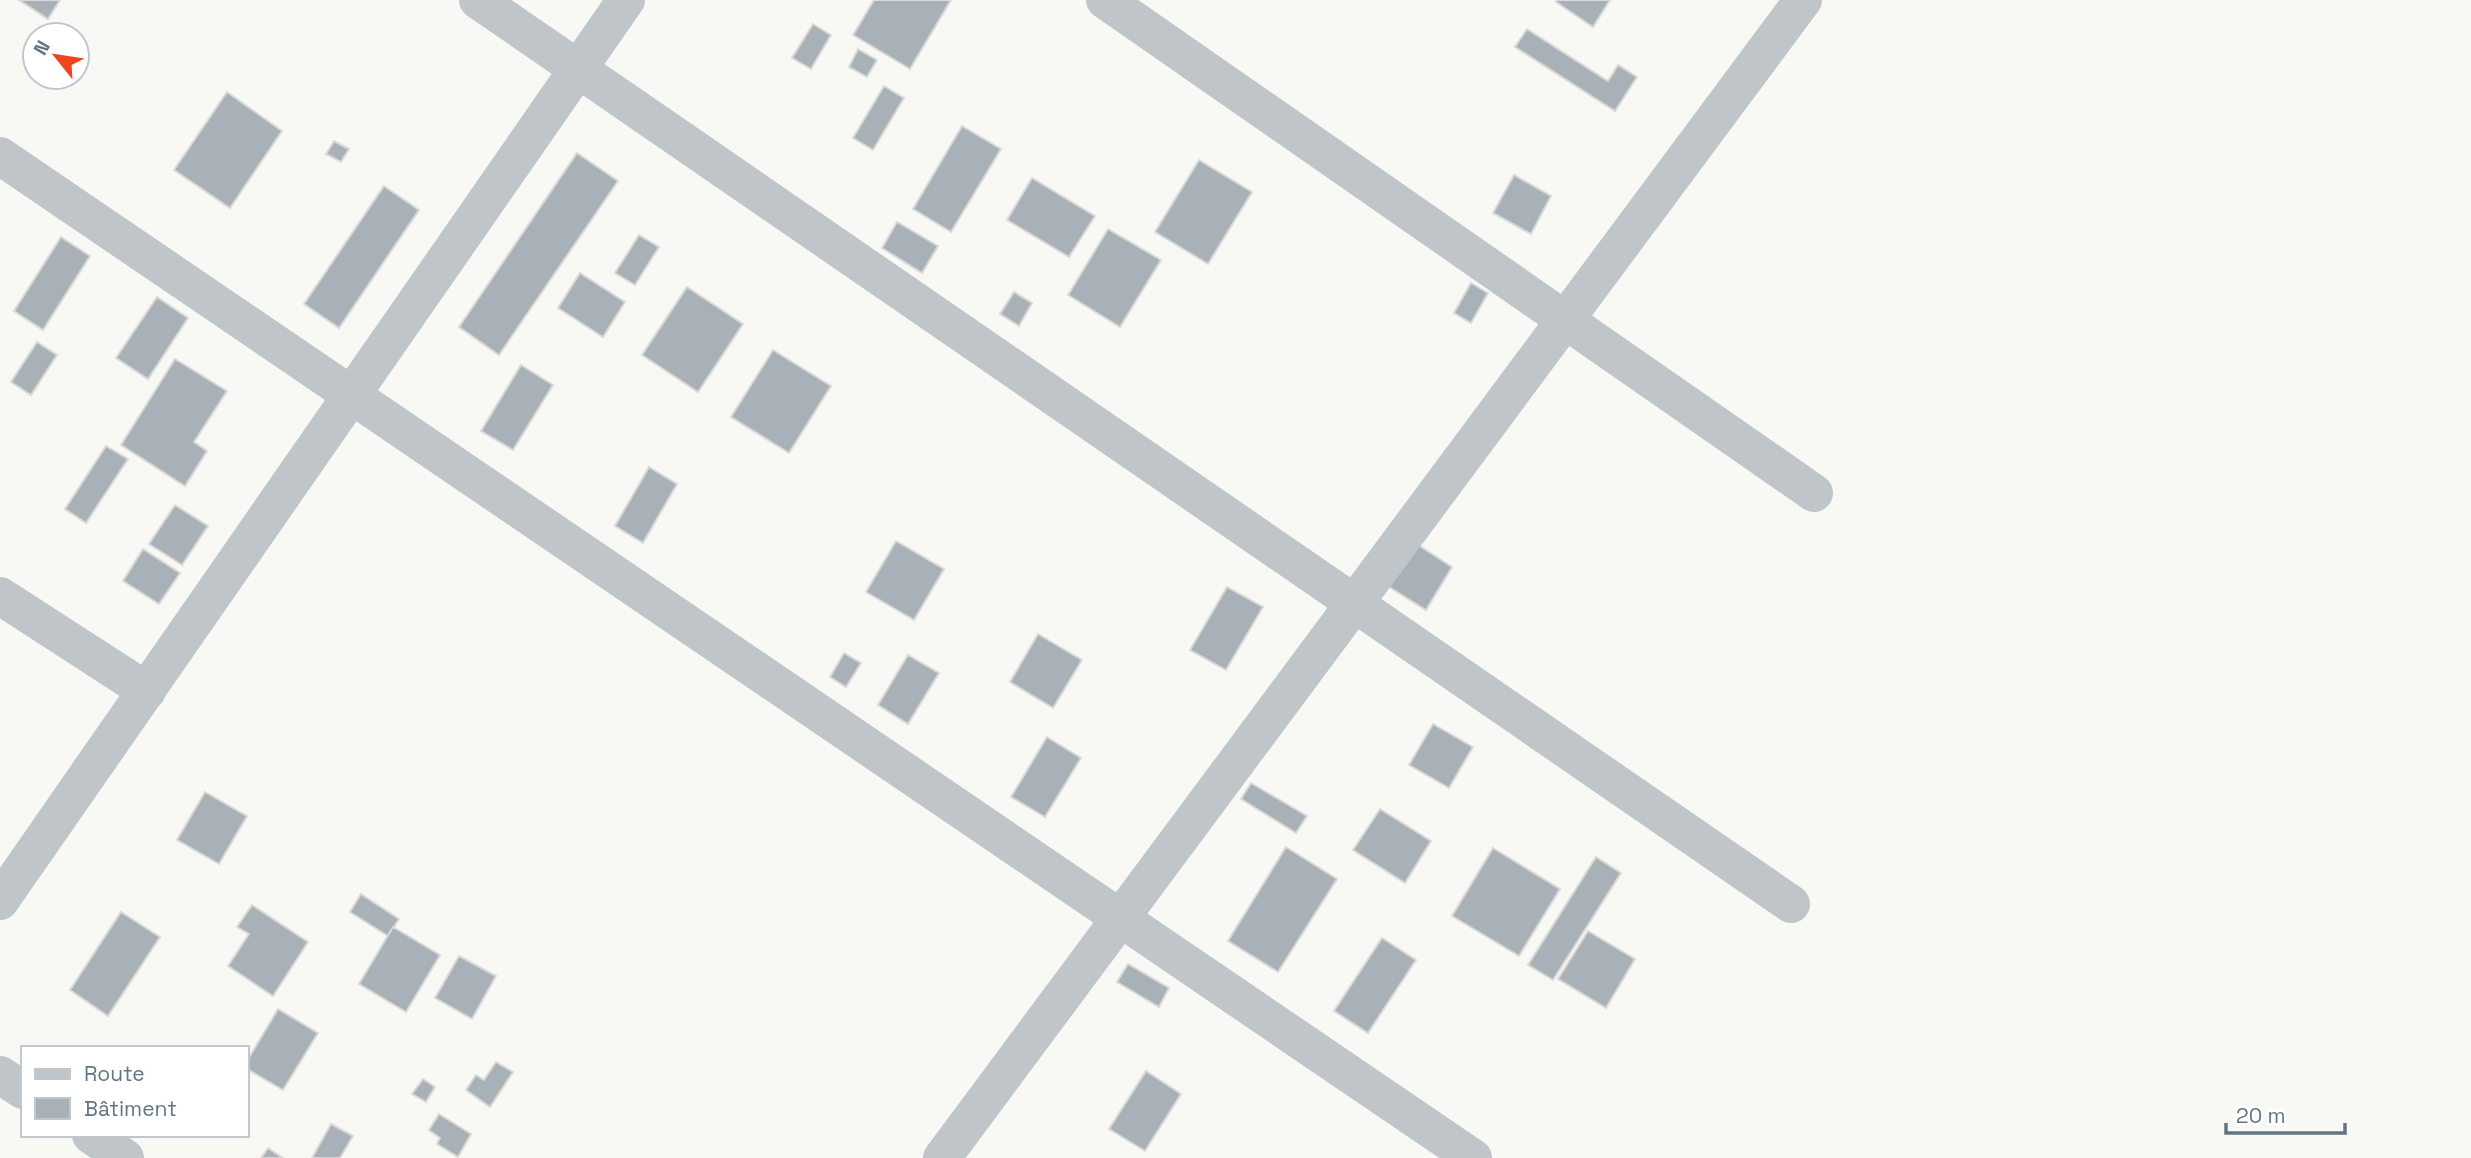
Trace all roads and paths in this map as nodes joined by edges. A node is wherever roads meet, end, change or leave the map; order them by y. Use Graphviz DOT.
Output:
graph roads {
  1 [pos="478,0"];
  2 [pos="626,0"];
  3 [pos="1105,0"];
  4 [pos="1803,0"];
  5 [pos="578,69"];
  6 [pos="0,156"];
  7 [pos="1565,320"];
  8 [pos="351,395"];
  9 [pos="1814,493"];
  10 [pos="0,596"];
  11 [pos="1354,603"];
  12 [pos="147,691"];
  13 [pos="0,901"];
  14 [pos="1791,904"];
  15 [pos="1121,918"];
  16 [pos="0,1075"];
  17 [pos="21,1089"];
  18 [pos="94,1137"];
  19 [pos="125,1158"];
  20 [pos="942,1158"];
  21 [pos="1473,1158"];
  1 -- 5 [label="street"];
  2 -- 5 [label="street"];
  3 -- 7 [label="street"];
  4 -- 7 [label="street"];
  5 -- 8 [label="street"];
  5 -- 11 [label="street"];
  6 -- 8 [label="street"];
  7 -- 9 [label="street"];
  7 -- 11 [label="street"];
  8 -- 12 [label="street"];
  8 -- 15 [label="street"];
  10 -- 12 [label="street"];
  11 -- 14 [label="street"];
  11 -- 15 [label="street"];
  12 -- 13 [label="street"];
  15 -- 20 [label="street"];
  15 -- 21 [label="street"];
  16 -- 17 [label="street"];
  18 -- 19 [label="street"];
}
